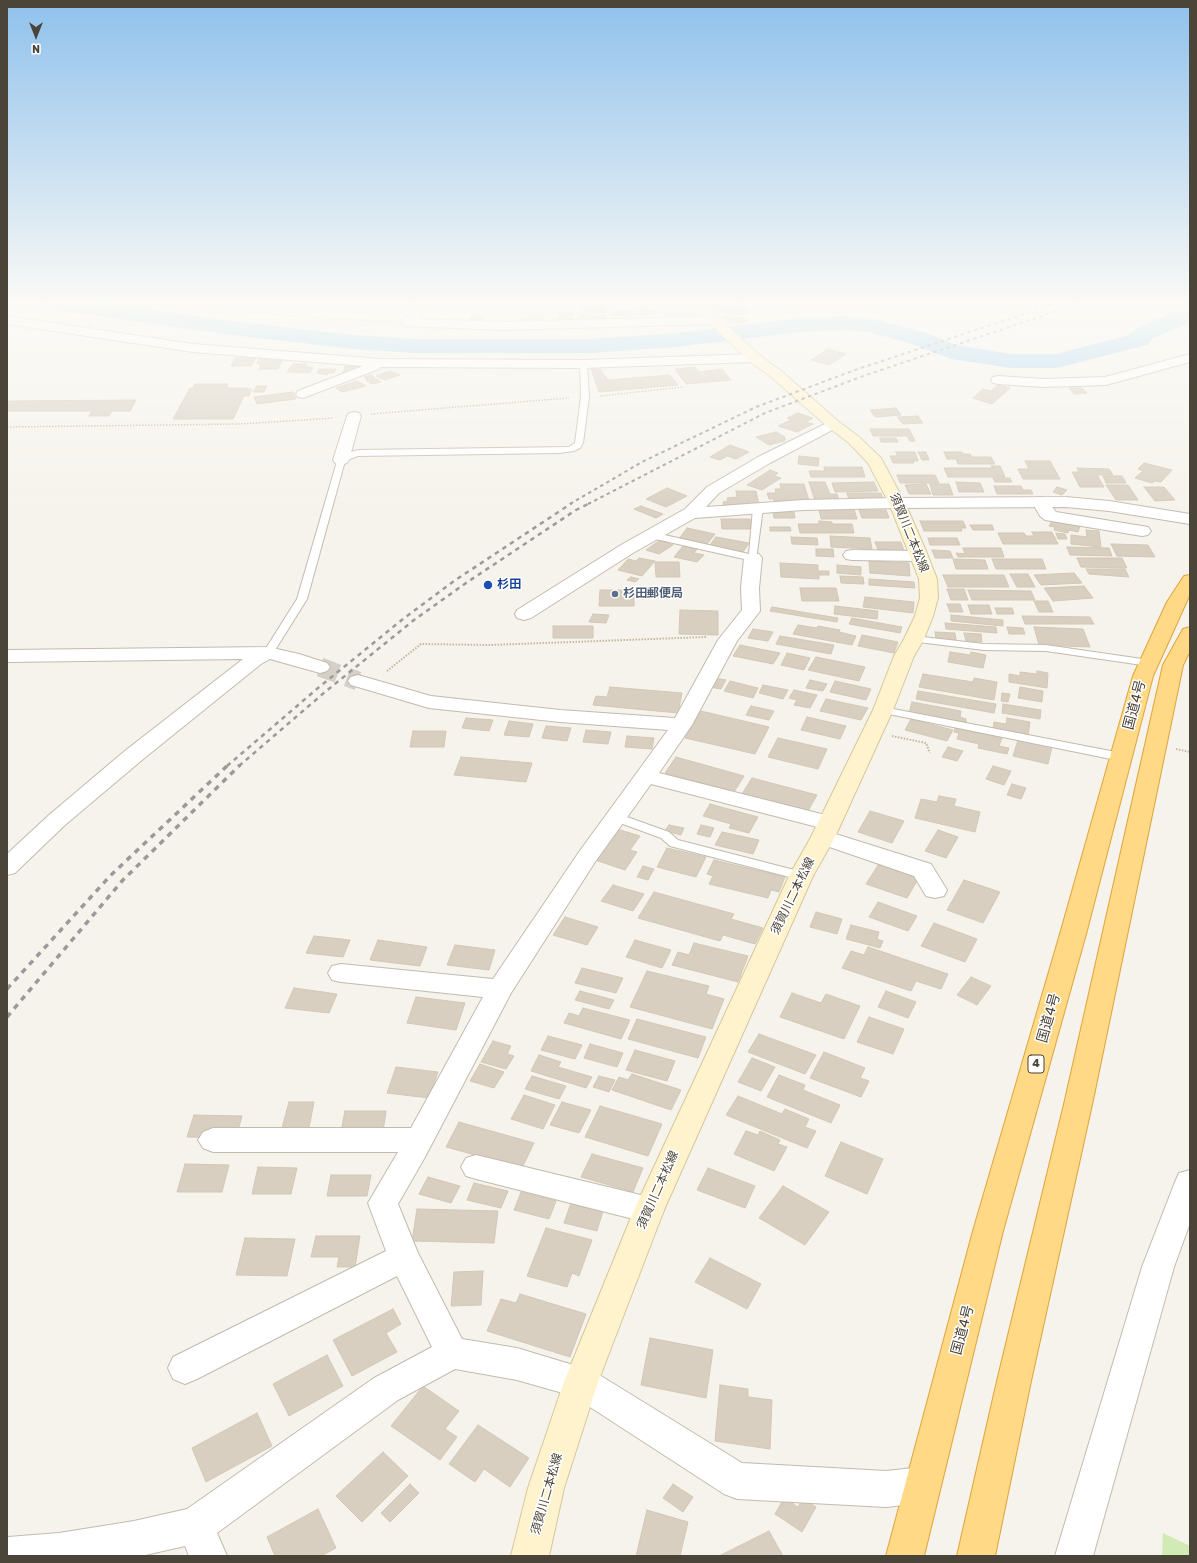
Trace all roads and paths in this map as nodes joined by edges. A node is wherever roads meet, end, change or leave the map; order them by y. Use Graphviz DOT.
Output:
graph roads {
  1 [pos="348,376"];
  2 [pos="584,376"];
  3 [pos="778,376"];
  4 [pos="1122,376"];
  5 [pos="998,380"];
  6 [pos="303,394"];
  7 [pos="354,416"];
  8 [pos="833,424"];
  9 [pos="341,460"];
  10 [pos="1040,502"];
  11 [pos="897,503"];
  12 [pos="758,508"];
  13 [pos="691,512"];
  14 [pos="1190,519"];
  15 [pos="1142,531"];
  16 [pos="651,535"];
  17 [pos="852,555"];
  18 [pos="918,556"];
  19 [pos="753,558"];
  20 [pos="1190,580"];
  21 [pos="524,614"];
  22 [pos="1190,633"];
  23 [pos="914,639"];
  24 [pos="728,640"];
  25 [pos="268,652"];
  26 [pos="7,656"];
  27 [pos="1148,663"];
  28 [pos="320,667"];
  29 [pos="364,682"];
  30 [pos="883,710"];
  31 [pos="682,725"];
  32 [pos="872,732"];
  33 [pos="930,753"];
  34 [pos="1121,757"];
  35 [pos="645,776"];
  36 [pos="616,816"];
  37 [pos="826,830"];
  38 [pos="7,867"];
  39 [pos="801,876"];
  40 [pos="934,890"];
  41 [pos="341,973"];
  42 [pos="500,989"];
  43 [pos="213,1140"];
  44 [pos="419,1140"];
  45 [pos="476,1167"];
  46 [pos="1190,1182"];
  47 [pos="649,1210"];
  48 [pos="404,1258"];
  49 [pos="452,1353"];
  50 [pos="185,1368"];
  51 [pos="581,1382"];
  52 [pos="922,1485"];
  53 [pos="202,1541"];
  54 [pos="8,1556"];
  55 [pos="530,1556"];
  56 [pos="905,1556"];
  57 [pos="976,1556"];
  58 [pos="1074,1556"];
  1 -- 6 [label="street"];
  2 -- 9 [label="lane"];
  3 -- 8 [label="main road, 須賀川二本松線"];
  4 -- 5 [label="street"];
  7 -- 9 [label="street"];
  8 -- 11 [label="main road, 須賀川二本松線"];
  8 -- 13 [label="street"];
  9 -- 25 [label="lane"];
  10 -- 11 [label="street"];
  10 -- 14 [label="street"];
  10 -- 15 [label="street"];
  11 -- 12 [label="street"];
  11 -- 18 [label="main road, 須賀川二本松線"];
  12 -- 13 [label="street"];
  12 -- 19 [label="lane"];
  13 -- 16 [label="street"];
  16 -- 19 [label="lane"];
  16 -- 21 [label="street"];
  17 -- 18 [label="street"];
  18 -- 23 [label="main road, 須賀川二本松線"];
  19 -- 24 [label="street"];
  20 -- 27 [label="highway, 国道4号 / 4"];
  22 -- 57 [label="highway"];
  23 -- 27 [label="lane"];
  23 -- 30 [label="main road, 須賀川二本松線"];
  24 -- 29 [label="path"];
  24 -- 31 [label="street"];
  25 -- 26 [label="street"];
  25 -- 28 [label="street"];
  25 -- 38 [label="street"];
  27 -- 34 [label="highway, 国道4号 / 4"];
  29 -- 31 [label="street"];
  30 -- 32 [label="main road, 須賀川二本松線"];
  30 -- 34 [label="lane"];
  31 -- 35 [label="street"];
  32 -- 33 [label="path"];
  32 -- 37 [label="main road, 須賀川二本松線"];
  34 -- 52 [label="highway, 国道4号 / 4"];
  35 -- 36 [label="street"];
  35 -- 37 [label="street"];
  36 -- 39 [label="lane"];
  36 -- 42 [label="street"];
  37 -- 39 [label="main road, 須賀川二本松線"];
  37 -- 40 [label="street"];
  39 -- 47 [label="main road, 須賀川二本松線"];
  41 -- 42 [label="street"];
  42 -- 44 [label="street"];
  43 -- 44 [label="street"];
  44 -- 48 [label="street"];
  45 -- 47 [label="street"];
  46 -- 58 [label="street"];
  47 -- 51 [label="main road, 須賀川二本松線"];
  48 -- 49 [label="street"];
  48 -- 50 [label="street"];
  49 -- 51 [label="street"];
  49 -- 53 [label="street"];
  51 -- 52 [label="street"];
  51 -- 55 [label="main road, 須賀川二本松線"];
  52 -- 56 [label="highway, 国道4号 / 4"];
  53 -- 54 [label="street"];
}
